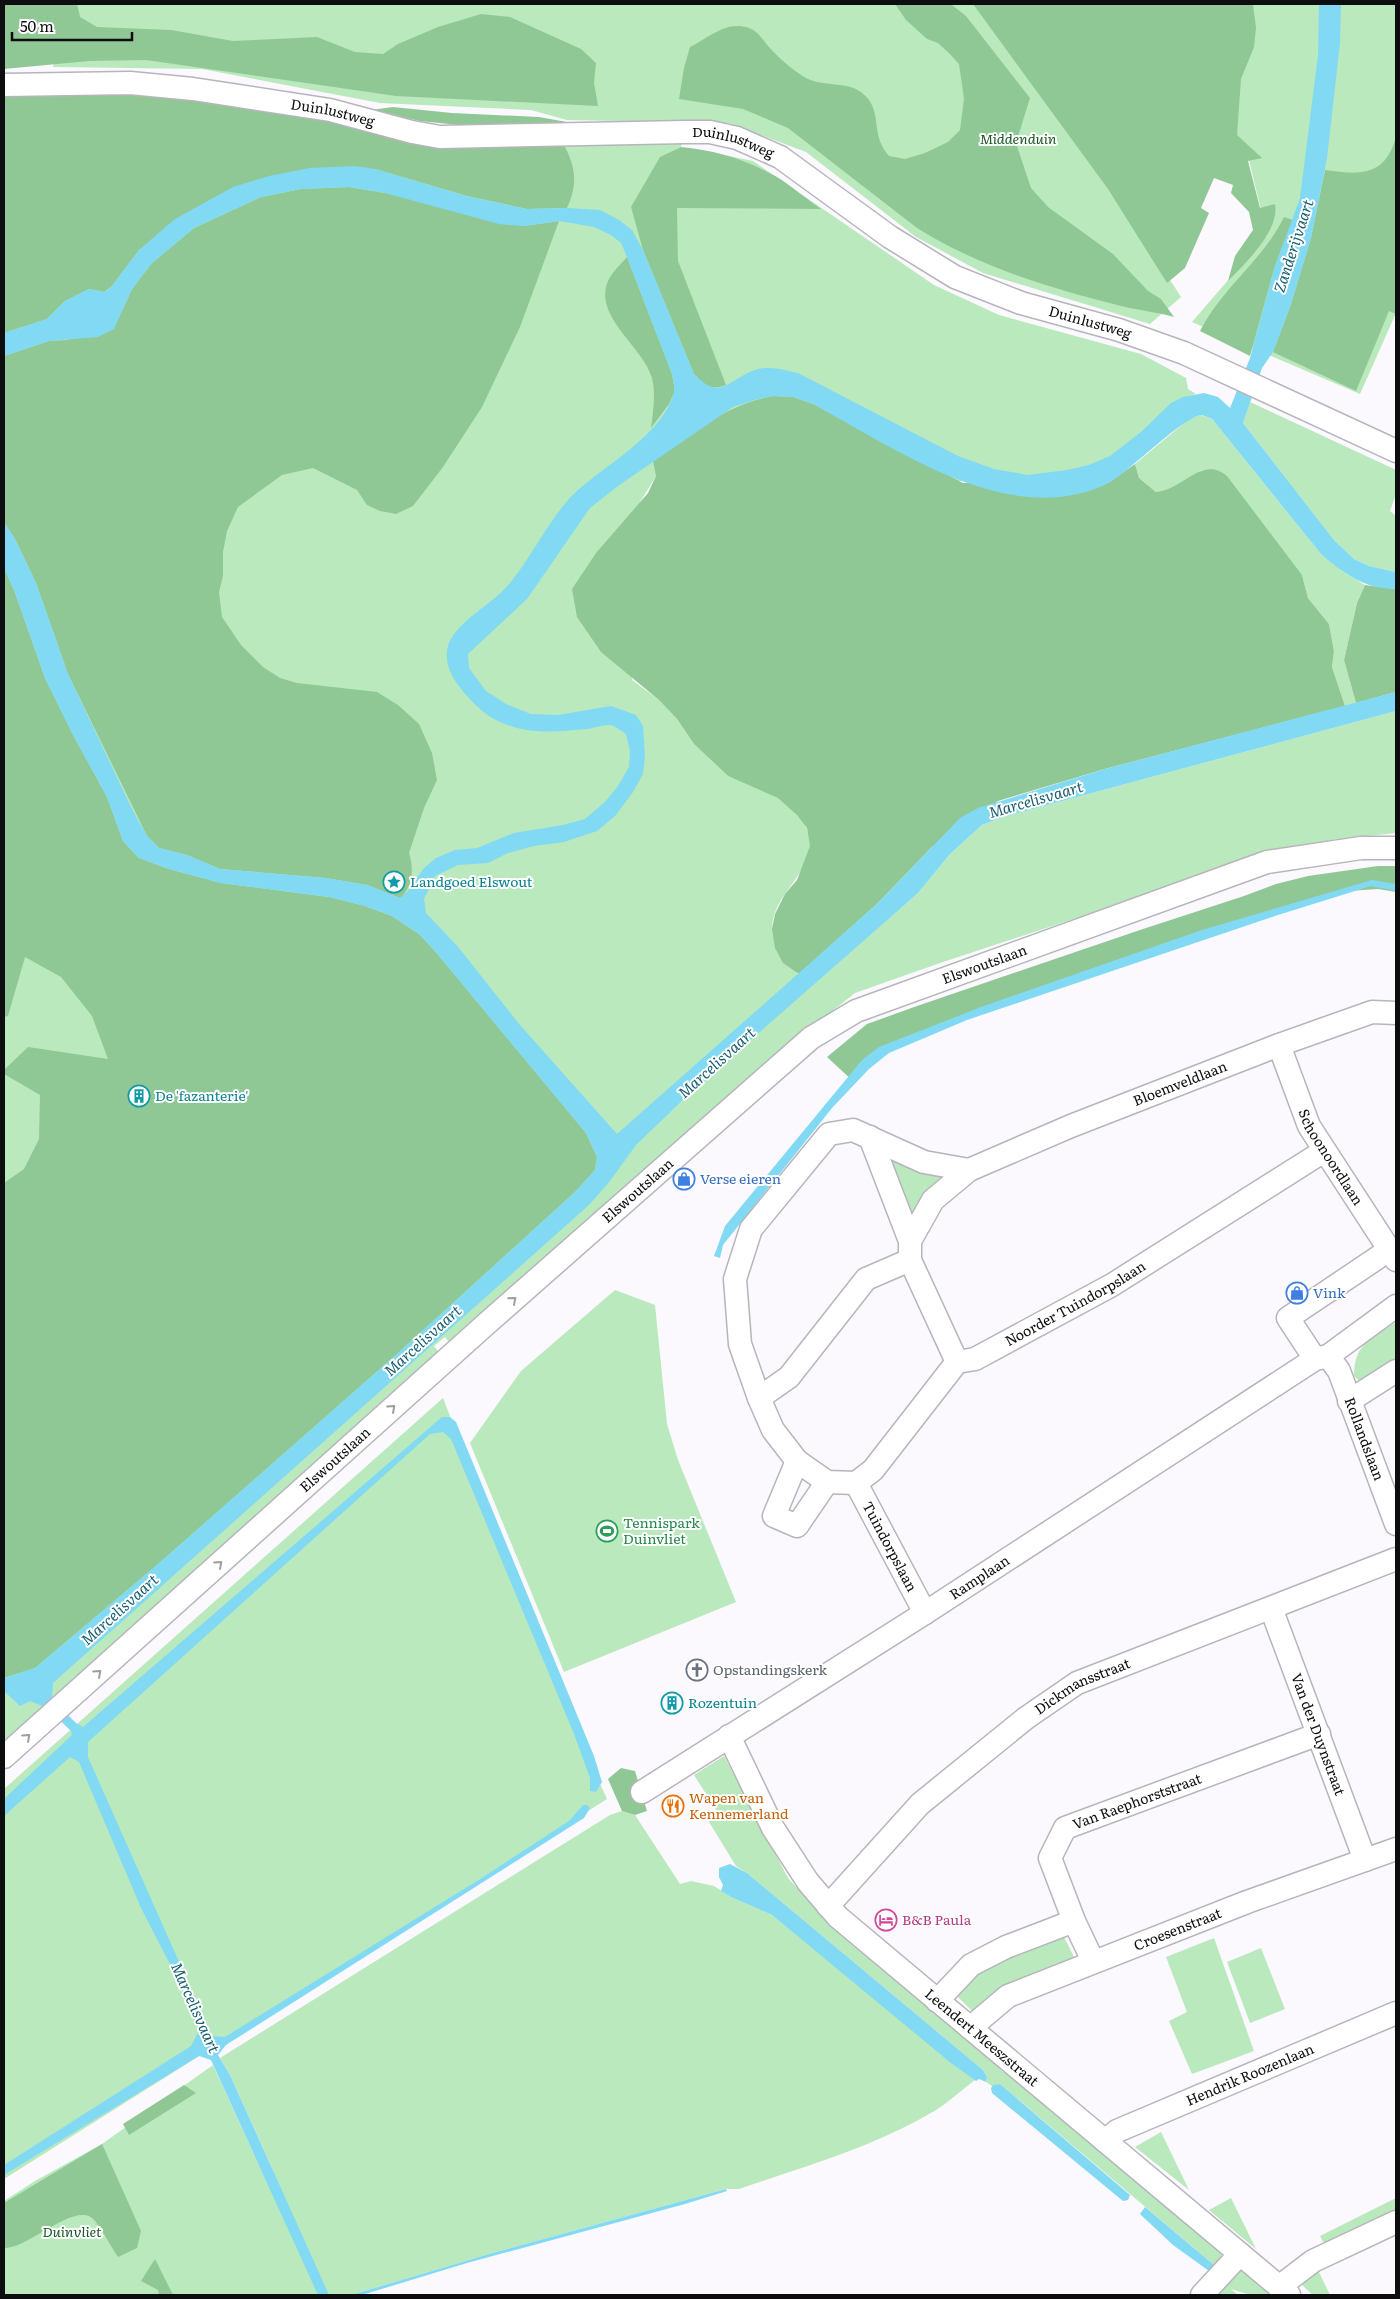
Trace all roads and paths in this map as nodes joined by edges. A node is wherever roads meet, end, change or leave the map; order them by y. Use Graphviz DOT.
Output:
graph roads {
  1 [pos="4,85"];
  2 [pos="1396,451"];
  3 [pos="1396,848"];
  4 [pos="1396,1013"];
  5 [pos="1279,1045"];
  6 [pos="870,1137"];
  7 [pos="1324,1150"];
  8 [pos="969,1170"];
  9 [pos="910,1250"];
  10 [pos="1393,1255"];
  11 [pos="1396,1306"];
  12 [pos="1322,1358"];
  13 [pos="957,1362"];
  14 [pos="1396,1371"];
  15 [pos="759,1398"];
  16 [pos="1349,1401"];
  17 [pos="797,1461"];
  18 [pos="827,1482"];
  19 [pos="856,1482"];
  20 [pos="1396,1524"];
  21 [pos="1396,1559"];
  22 [pos="1271,1608"];
  23 [pos="925,1613"];
  24 [pos="1319,1734"];
  25 [pos="729,1736"];
  26 [pos="4,1758"];
  27 [pos="642,1792"];
  28 [pos="1396,1849"];
  29 [pos="1366,1860"];
  30 [pos="828,1906"];
  31 [pos="1074,1920"];
  32 [pos="1093,1961"];
  33 [pos="937,2001"];
  34 [pos="1396,2013"];
  35 [pos="970,2028"];
  36 [pos="1105,2141"];
  37 [pos="1396,2222"];
  38 [pos="1240,2254"];
  39 [pos="1284,2291"];
  40 [pos="1202,2295"];
  1 -- 2 [label="street, Duinlustweg"];
  26 -- 3 [label="street, Elswoutslaan, one-way"];
  4 -- 5 [label="street, Bloemveldlaan"];
  5 -- 7 [label="street, Schoonoordlaan"];
  5 -- 8 [label="street, Bloemveldlaan"];
  6 -- 8 [label="street"];
  6 -- 9 [label="street"];
  6 -- 15 [label="street"];
  7 -- 10 [label="street, Schoonoordlaan"];
  7 -- 13 [label="street, Noorder Tuindorpslaan"];
  8 -- 9 [label="street, Bloemveldlaan"];
  9 -- 13 [label="street"];
  9 -- 15 [label="street"];
  10 -- 12 [label="street"];
  11 -- 12 [label="street, Ramplaan"];
  12 -- 16 [label="street, Rollandslaan"];
  12 -- 23 [label="street, Ramplaan"];
  13 -- 19 [label="street"];
  14 -- 16 [label="street"];
  15 -- 17 [label="street"];
  16 -- 20 [label="street, Rollandslaan"];
  17 -- 18 [label="street"];
  17 -- 18 [label="street"];
  18 -- 19 [label="street"];
  19 -- 23 [label="street, Tuindorpslaan"];
  21 -- 22 [label="street, Dickmansstraat"];
  22 -- 24 [label="street, Van der Duynstraat"];
  22 -- 30 [label="street, Dickmansstraat"];
  23 -- 25 [label="street, Ramplaan"];
  24 -- 29 [label="street, Van der Duynstraat"];
  24 -- 31 [label="street, Van Raephorststraat"];
  25 -- 27 [label="street, Ramplaan"];
  25 -- 30 [label="street, Leendert Meeszstraat"];
  28 -- 29 [label="street, Croesenstraat"];
  29 -- 32 [label="street, Croesenstraat"];
  30 -- 33 [label="street, Leendert Meeszstraat"];
  31 -- 32 [label="street, Van Raephorststraat"];
  31 -- 33 [label="street"];
  32 -- 35 [label="street, Croesenstraat"];
  33 -- 35 [label="street, Leendert Meeszstraat"];
  34 -- 36 [label="street, Hendrik Roozenlaan"];
  35 -- 36 [label="street, Leendert Meeszstraat"];
  36 -- 38 [label="street, Leendert Meeszstraat"];
  37 -- 39 [label="street"];
  38 -- 39 [label="street, Leendert Meeszstraat"];
  38 -- 40 [label="street"];
}
